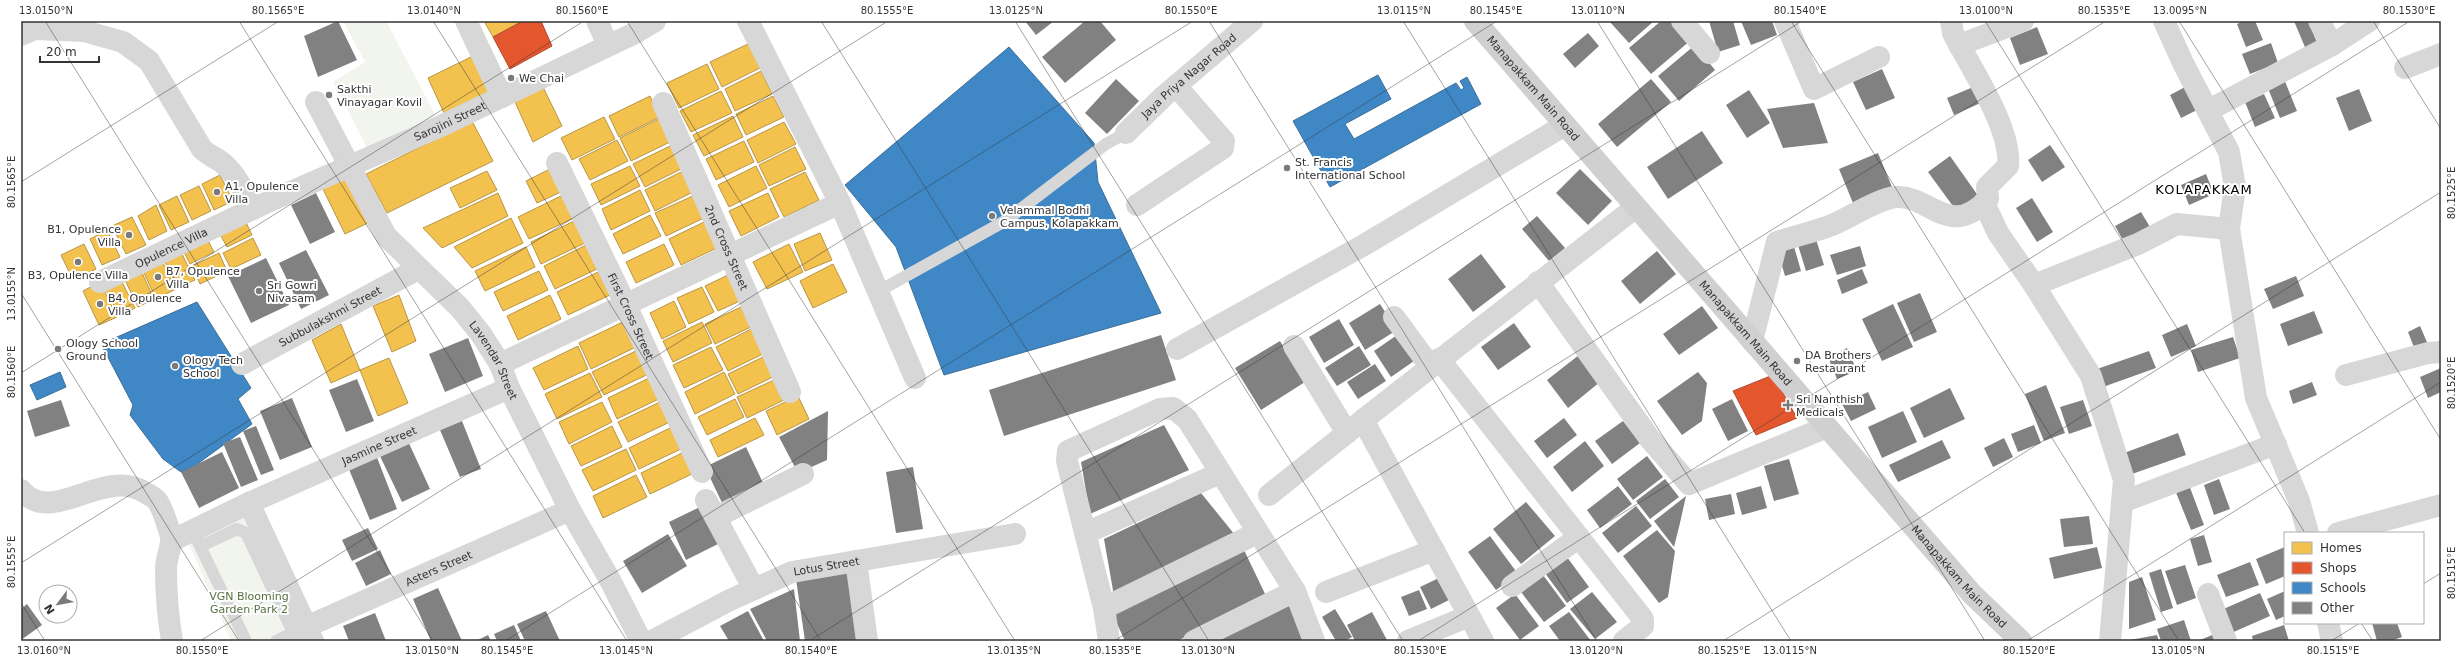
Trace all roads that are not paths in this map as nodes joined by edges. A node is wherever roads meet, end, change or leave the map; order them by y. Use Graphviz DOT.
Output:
graph roads {
  1 [pos="466,21"];
  2 [pos="597,21"];
  3 [pos="655,21"];
  4 [pos="748,21"];
  5 [pos="1252,21"];
  6 [pos="1475,21"];
  7 [pos="1682,21"];
  8 [pos="1785,21"];
  9 [pos="1951,21"];
  10 [pos="2024,21"];
  11 [pos="2164,21"];
  12 [pos="2319,21"];
  13 [pos="2369,21"];
  14 [pos="28,32"];
  15 [pos="608,45"];
  16 [pos="1959,45"];
  17 [pos="2332,45"];
  18 [pos="1709,53"];
  19 [pos="2441,54"];
  20 [pos="1879,57"];
  21 [pos="2405,68"];
  22 [pos="1176,86"];
  23 [pos="502,97"];
  24 [pos="316,102"];
  25 [pos="662,104"];
  26 [pos="2209,110"];
  27 [pos="1565,125"];
  28 [pos="1126,133"];
  29 [pos="557,163"];
  30 [pos="348,166"];
  31 [pos="840,203"];
  32 [pos="1984,203"];
  33 [pos="1137,206"];
  34 [pos="1636,207"];
  35 [pos="247,211"];
  36 [pos="2228,229"];
  37 [pos="729,254"];
  38 [pos="418,269"];
  39 [pos="100,282"];
  40 [pos="1538,282"];
  41 [pos="2034,285"];
  42 [pos="879,291"];
  43 [pos="626,305"];
  44 [pos="1394,317"];
  45 [pos="1752,341"];
  46 [pos="1294,346"];
  47 [pos="1177,349"];
  48 [pos="2441,352"];
  49 [pos="1434,363"];
  50 [pos="242,364"];
  51 [pos="500,364"];
  52 [pos="2346,375"];
  53 [pos="915,378"];
  54 [pos="509,388"];
  55 [pos="790,392"];
  56 [pos="1355,427"];
  57 [pos="1827,427"];
  58 [pos="2276,444"];
  59 [pos="702,472"];
  60 [pos="1220,473"];
  61 [pos="803,474"];
  62 [pos="21,490"];
  63 [pos="1269,496"];
  64 [pos="2122,502"];
  65 [pos="249,503"];
  66 [pos="2441,505"];
  67 [pos="570,510"];
  68 [pos="2308,532"];
  69 [pos="2342,532"];
  70 [pos="1086,533"];
  71 [pos="1257,533"];
  72 [pos="1015,534"];
  73 [pos="1579,537"];
  74 [pos="196,538"];
  75 [pos="171,540"];
  76 [pos="1434,550"];
  77 [pos="856,561"];
  78 [pos="1512,586"];
  79 [pos="754,589"];
  80 [pos="1295,591"];
  81 [pos="1326,592"];
  82 [pos="2208,594"];
  83 [pos="1104,608"];
  84 [pos="1469,616"];
  85 [pos="2328,624"];
  86 [pos="302,635"];
  87 [pos="172,641"];
  88 [pos="246,641"];
  89 [pos="276,641"];
  90 [pos="641,641"];
  91 [pos="652,641"];
  92 [pos="868,641"];
  93 [pos="1109,641"];
  94 [pos="1194,641"];
  95 [pos="1314,641"];
  96 [pos="1408,641"];
  97 [pos="1483,641"];
  98 [pos="1624,641"];
  99 [pos="2022,641"];
  100 [pos="2110,641"];
  101 [pos="2226,641"];
  102 [pos="2332,641"];
  1 -- 23 [label="street"];
  2 -- 15 [label="street"];
  3 -- 15 [label="street, Sarojini Street"];
  4 -- 31 [label="street"];
  5 -- 22 [label="street, Jaya Priya Nagar Road"];
  6 -- 27 [label="main road, Manapakkam Main Road"];
  7 -- 18 [label="street"];
  8 -- 20 [label="street"];
  9 -- 16 [label="street"];
  10 -- 16 [label="street"];
  11 -- 26 [label="street"];
  12 -- 17 [label="street"];
  13 -- 17 [label="street"];
  14 -- 35 [label="street"];
  15 -- 23 [label="street, Sarojini Street"];
  16 -- 32 [label="street"];
  17 -- 26 [label="street"];
  19 -- 21 [label="street"];
  22 -- 28 [label="street, Jaya Priya Nagar Road"];
  22 -- 33 [label="street"];
  23 -- 30 [label="street, Sarojini Street"];
  24 -- 30 [label="street, Lavendar Street"];
  25 -- 37 [label="street, 2nd Cross Street"];
  26 -- 36 [label="street"];
  27 -- 34 [label="main road, Manapakkam Main Road"];
  27 -- 47 [label="street"];
  28 -- 42 [label="lane"];
  29 -- 43 [label="street, First Cross Street"];
  30 -- 35 [label="street, Sarojini Street"];
  30 -- 38 [label="street, Lavendar Street"];
  31 -- 37 [label="street"];
  31 -- 42 [label="street"];
  32 -- 41 [label="street"];
  32 -- 45 [label="street"];
  34 -- 40 [label="street"];
  34 -- 45 [label="main road, Manapakkam Main Road"];
  35 -- 39 [label="street, Opulence Villa"];
  36 -- 41 [label="street"];
  36 -- 58 [label="street"];
  37 -- 43 [label="street"];
  37 -- 55 [label="street, 2nd Cross Street"];
  38 -- 50 [label="street, Subbulakshmi Street"];
  38 -- 51 [label="street, Lavendar Street"];
  40 -- 49 [label="street"];
  40 -- 57 [label="street"];
  41 -- 64 [label="street"];
  42 -- 53 [label="street"];
  43 -- 51 [label="street"];
  43 -- 59 [label="street, First Cross Street"];
  44 -- 49 [label="street"];
  45 -- 57 [label="main road, Manapakkam Main Road"];
  46 -- 56 [label="street"];
  48 -- 52 [label="street"];
  49 -- 56 [label="street"];
  49 -- 73 [label="street"];
  51 -- 54 [label="street, Lavendar Street"];
  54 -- 65 [label="street, Jasmine Street"];
  54 -- 67 [label="street, Lavendar Street"];
  56 -- 63 [label="street"];
  56 -- 76 [label="street"];
  57 -- 99 [label="main road, Manapakkam Main Road"];
  58 -- 64 [label="street"];
  58 -- 68 [label="street"];
  60 -- 70 [label="street"];
  60 -- 70 [label="street"];
  60 -- 71 [label="street"];
  61 -- 79 [label="street"];
  62 -- 75 [label="street"];
  64 -- 100 [label="street"];
  65 -- 74 [label="street, Jasmine Street"];
  65 -- 86 [label="street"];
  66 -- 69 [label="street"];
  67 -- 86 [label="street, Asters Street"];
  67 -- 90 [label="street, Lavendar Street"];
  70 -- 83 [label="street"];
  71 -- 80 [label="street"];
  71 -- 83 [label="street"];
  72 -- 77 [label="street, Lotus Street"];
  73 -- 78 [label="street"];
  73 -- 98 [label="street"];
  74 -- 75 [label="street, Jasmine Street"];
  74 -- 86 [label="lane"];
  74 -- 88 [label="lane"];
  75 -- 87 [label="street"];
  76 -- 81 [label="street"];
  76 -- 84 [label="street"];
  77 -- 79 [label="street, Lotus Street"];
  77 -- 92 [label="street"];
  79 -- 91 [label="street, Lotus Street"];
  80 -- 94 [label="street"];
  80 -- 95 [label="street"];
  82 -- 101 [label="street"];
  83 -- 93 [label="street"];
  84 -- 96 [label="street"];
  84 -- 97 [label="street"];
  85 -- 102 [label="street"];
  86 -- 89 [label="lane"];
}
